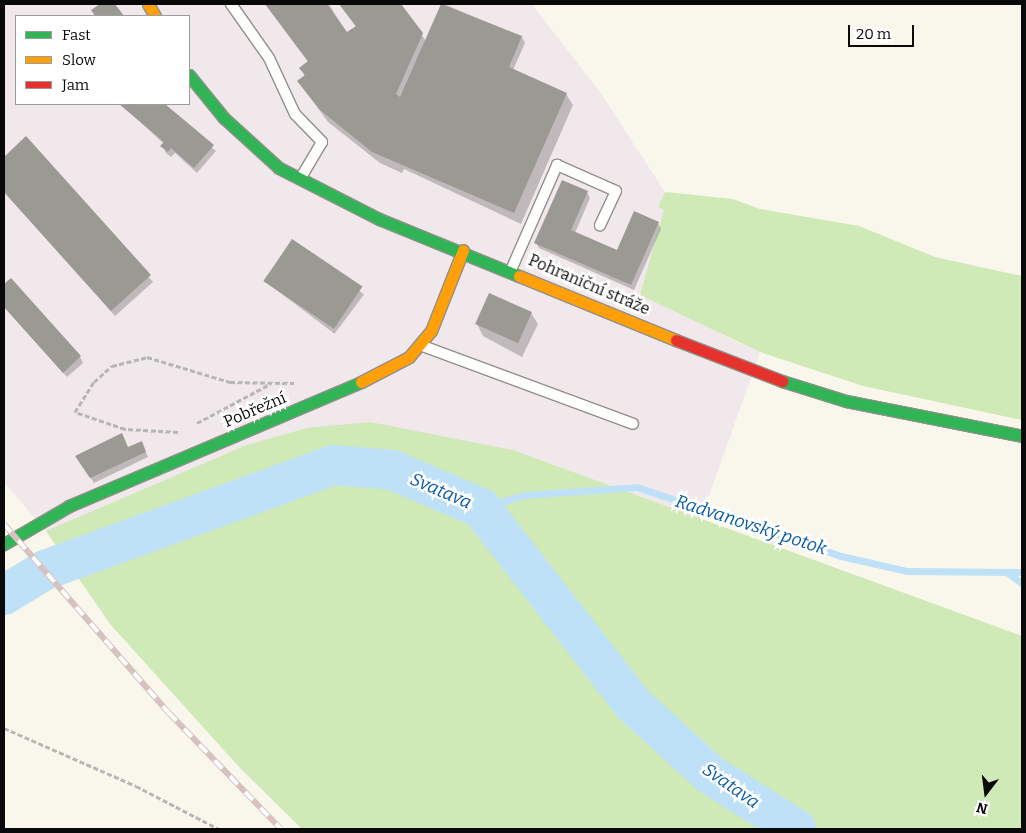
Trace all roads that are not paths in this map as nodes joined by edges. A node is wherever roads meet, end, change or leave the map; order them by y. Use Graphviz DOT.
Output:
graph roads {
  1 [pos="148,4"];
  2 [pos="231,4"];
  3 [pos="154,15"];
  4 [pos="190,76"];
  5 [pos="299,181"];
  6 [pos="600,226"];
  7 [pos="463,250"];
  8 [pos="511,270"];
  9 [pos="419,345"];
  10 [pos="633,424"];
  11 [pos="1022,436"];
  12 [pos="4,544"];
  1 -- 3 [label="street"];
  2 -- 5 [label="lane"];
  4 -- 5 [label="street, Pohraniční stráže"];
  5 -- 7 [label="street, Pohraniční stráže"];
  6 -- 8 [label="lane"];
  7 -- 8 [label="street, Pohraniční stráže"];
  7 -- 9 [label="street, Pobřežní"];
  8 -- 11 [label="street, Pohraniční stráže"];
  9 -- 10 [label="lane"];
  9 -- 12 [label="street, Pobřežní"];
}
